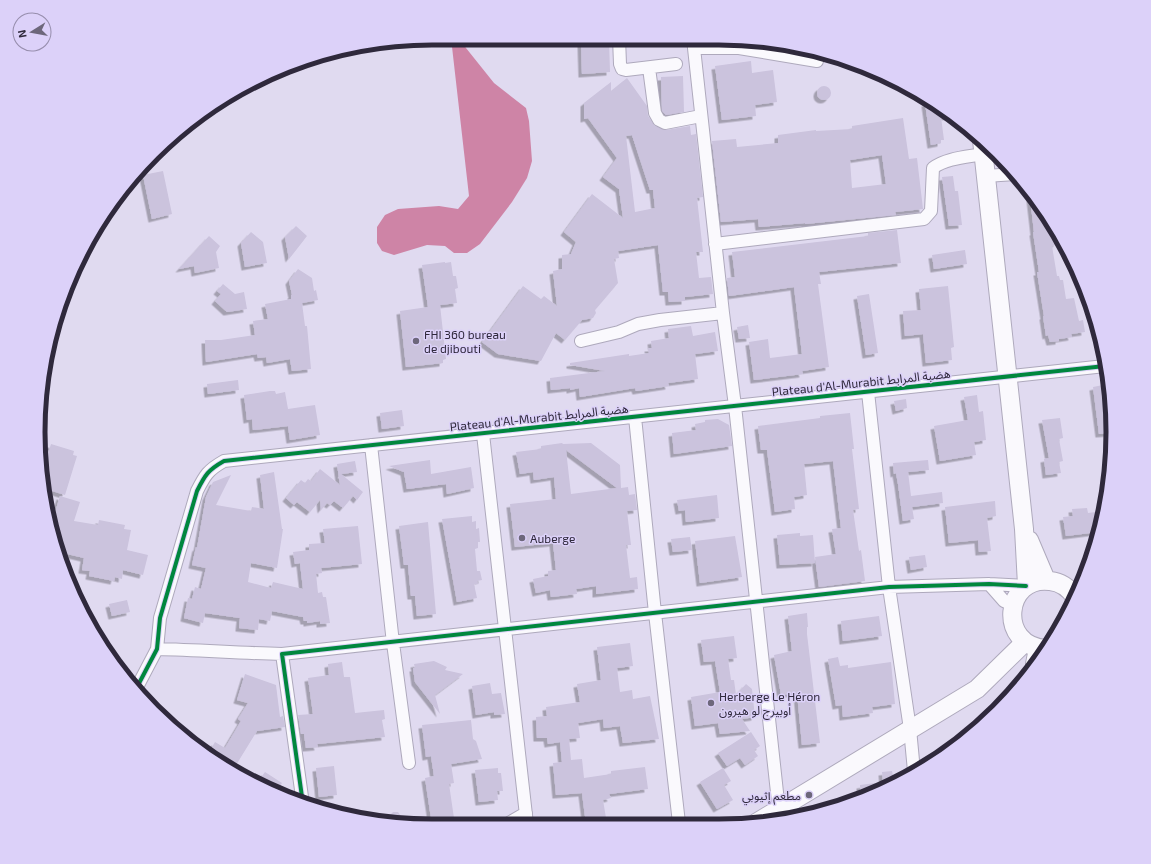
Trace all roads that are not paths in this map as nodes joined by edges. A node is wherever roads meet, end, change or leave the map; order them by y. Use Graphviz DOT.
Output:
graph roads {
  1 [pos="619,45"];
  2 [pos="694,45"];
  3 [pos="712,45"];
  4 [pos="817,61"];
  5 [pos="676,64"];
  6 [pos="649,68"];
  7 [pos="701,116"];
  8 [pos="982,147"];
  9 [pos="982,148"];
  10 [pos="1008,174"];
  11 [pos="986,176"];
  12 [pos="715,244"];
  13 [pos="723,313"];
  14 [pos="581,341"];
  15 [pos="1101,367"];
  16 [pos="1007,376"];
  17 [pos="868,392"];
  18 [pos="735,406"];
  19 [pos="635,417"];
  20 [pos="482,434"];
  21 [pos="371,445"];
  22 [pos="1024,528"];
  23 [pos="1046,580"];
  24 [pos="989,584"];
  25 [pos="1027,586"];
  26 [pos="889,587"];
  27 [pos="1071,592"];
  28 [pos="756,602"];
  29 [pos="1013,605"];
  30 [pos="654,613"];
  31 [pos="505,630"];
  32 [pos="393,643"];
  33 [pos="157,649"];
  34 [pos="1036,651"];
  35 [pos="282,654"];
  36 [pos="139,684"];
  37 [pos="910,729"];
  38 [pos="409,762"];
  39 [pos="914,766"];
  40 [pos="302,796"];
  41 [pos="780,814"];
  42 [pos="527,819"];
  43 [pos="679,819"];
  1 -- 6 [label="street"];
  2 -- 7 [label="street"];
  3 -- 4 [label="street"];
  5 -- 6 [label="street"];
  6 -- 7 [label="street"];
  7 -- 12 [label="street"];
  8 -- 12 [label="street"];
  9 -- 11 [label="street"];
  10 -- 11 [label="street"];
  11 -- 16 [label="street"];
  12 -- 13 [label="street"];
  13 -- 14 [label="street"];
  13 -- 18 [label="street"];
  15 -- 16 [label="street, Plateau d'Al-Murabit هضبة المرابط"];
  16 -- 17 [label="street, Plateau d'Al-Murabit هضبة المرابط"];
  16 -- 22 [label="street"];
  17 -- 18 [label="street, Plateau d'Al-Murabit هضبة المرابط"];
  17 -- 26 [label="street"];
  18 -- 19 [label="street, Plateau d'Al-Murabit هضبة المرابط"];
  18 -- 28 [label="street"];
  19 -- 20 [label="street, Plateau d'Al-Murabit هضبة المرابط"];
  19 -- 30 [label="street"];
  20 -- 21 [label="street, Plateau d'Al-Murabit هضبة المرابط"];
  20 -- 31 [label="street"];
  21 -- 32 [label="street"];
  21 -- 33 [label="street, Plateau d'Al-Murabit هضبة المرابط"];
  22 -- 23 [label="street"];
  22 -- 25 [label="street"];
  23 -- 25 [label="street"];
  23 -- 27 [label="street"];
  24 -- 25 [label="street"];
  24 -- 26 [label="street"];
  24 -- 29 [label="street"];
  25 -- 29 [label="street"];
  26 -- 28 [label="street"];
  26 -- 37 [label="street"];
  28 -- 30 [label="street"];
  28 -- 41 [label="street"];
  29 -- 34 [label="street"];
  30 -- 31 [label="street"];
  30 -- 43 [label="street"];
  31 -- 32 [label="street"];
  31 -- 42 [label="street"];
  32 -- 35 [label="street"];
  32 -- 38 [label="street"];
  33 -- 35 [label="street"];
  33 -- 36 [label="street, Plateau d'Al-Murabit هضبة المرابط"];
  34 -- 37 [label="street"];
  35 -- 40 [label="street"];
  37 -- 39 [label="street"];
  37 -- 41 [label="street"];
}
